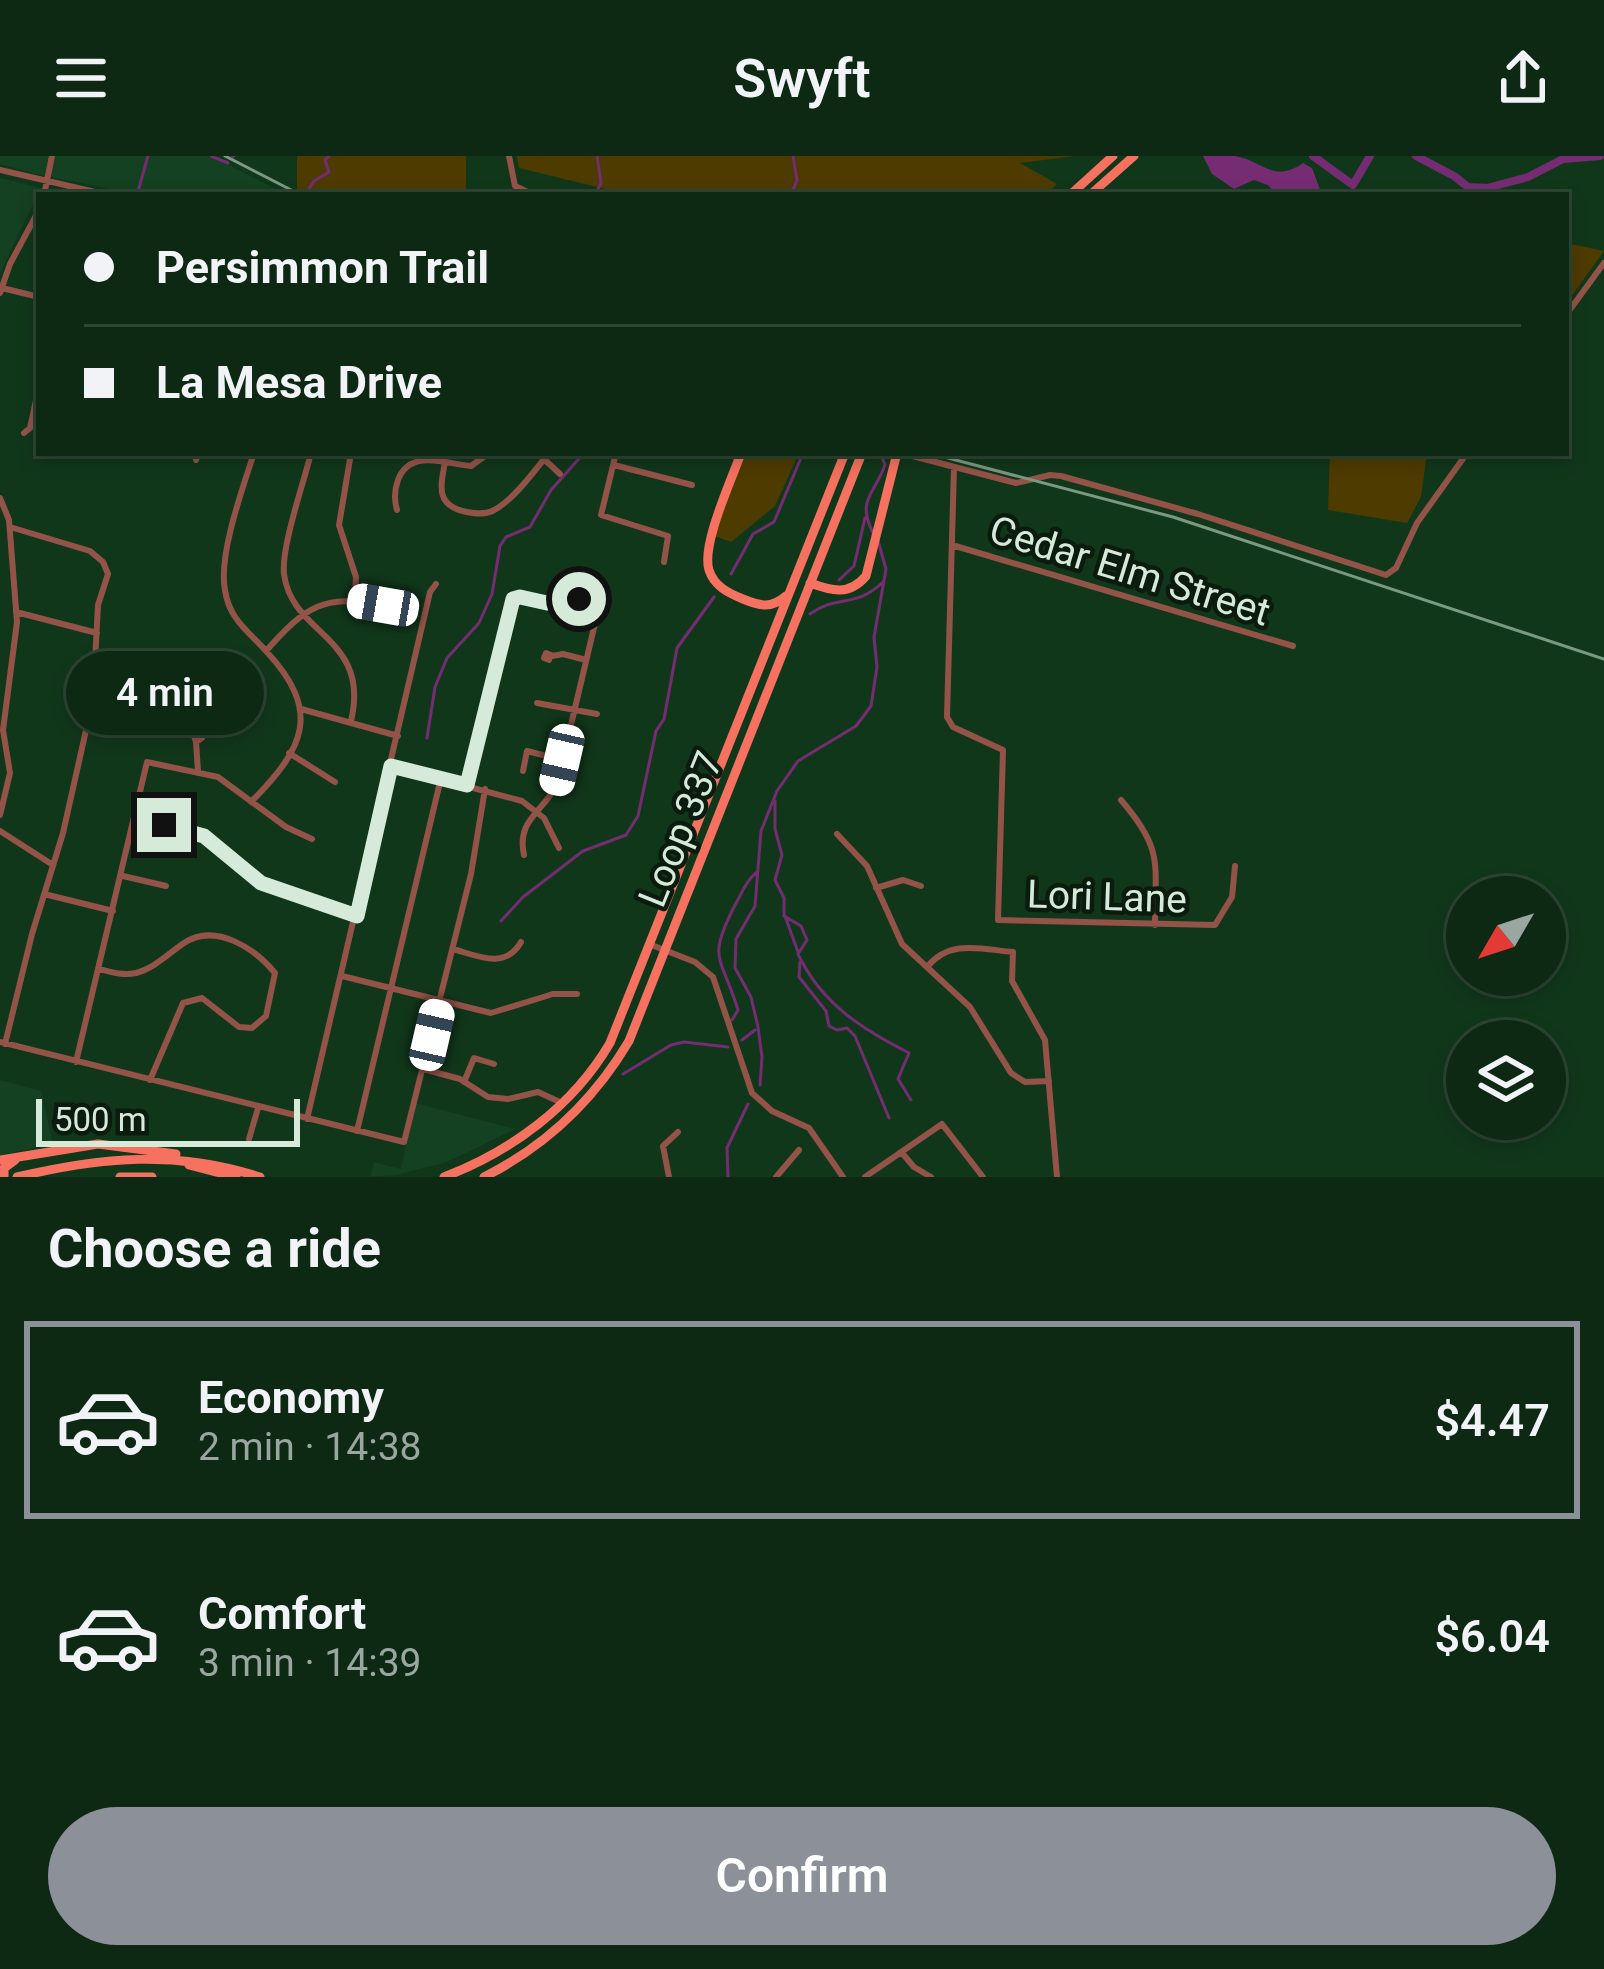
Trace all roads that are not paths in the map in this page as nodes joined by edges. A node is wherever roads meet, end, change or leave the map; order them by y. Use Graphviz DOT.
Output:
graph roads {
  1 [pos="52,156"];
  2 [pos="509,156"];
  3 [pos="1113,156"];
  4 [pos="1134,156"];
  5 [pos="0,170"];
  6 [pos="46,182"];
  7 [pos="44,192"];
  8 [pos="94,192"];
  9 [pos="528,192"];
  10 [pos="1073,192"];
  11 [pos="1093,192"];
  12 [pos="36,216"];
  13 [pos="1604,263"];
  14 [pos="0,290"];
  15 [pos="36,296"];
  16 [pos="1569,311"];
  17 [pos="36,401"];
  18 [pos="24,433"];
  19 [pos="253,456"];
  20 [pos="310,456"];
  21 [pos="350,456"];
  22 [pos="486,456"];
  23 [pos="547,456"];
  24 [pos="615,456"];
  25 [pos="740,456"];
  26 [pos="844,456"];
  27 [pos="898,456"];
  28 [pos="911,456"];
  29 [pos="1465,456"];
  30 [pos="860,458"];
  31 [pos="446,462"];
  32 [pos="613,465"];
  33 [pos="954,467"];
  34 [pos="560,474"];
  35 [pos="692,485"];
  36 [pos="0,498"];
  37 [pos="397,510"];
  38 [pos="10,527"];
  39 [pos="951,545"];
  40 [pos="664,562"];
  41 [pos="810,583"];
  42 [pos="436,584"];
  43 [pos="790,591"];
  44 [pos="355,600"];
  45 [pos="383,605"];
  46 [pos="758,605"];
  47 [pos="16,613"];
  48 [pos="307,614"];
  49 [pos="97,633"];
  50 [pos="773,636"];
  51 [pos="1294,646"];
  52 [pos="266,651"];
  53 [pos="551,656"];
  54 [pos="586,660"];
  55 [pos="537,703"];
  56 [pos="573,708"];
  57 [pos="301,709"];
  58 [pos="597,714"];
  59 [pos="351,722"];
  60 [pos="398,736"];
  61 [pos="196,742"];
  62 [pos="289,753"];
  63 [pos="562,760"];
  64 [pos="391,766"];
  65 [pos="198,772"];
  66 [pos="523,772"];
  67 [pos="441,778"];
  68 [pos="334,782"];
  69 [pos="467,785"];
  70 [pos="485,789"];
  71 [pos="1120,800"];
  72 [pos="251,802"];
  73 [pos="536,809"];
  74 [pos="0,815"];
  75 [pos="136,818"];
  76 [pos="0,831"];
  77 [pos="837,834"];
  78 [pos="312,838"];
  79 [pos="559,848"];
  80 [pos="524,855"];
  81 [pos="53,865"];
  82 [pos="1235,866"];
  83 [pos="122,875"];
  84 [pos="166,886"];
  85 [pos="921,886"];
  86 [pos="876,888"];
  87 [pos="44,894"];
  88 [pos="112,911"];
  89 [pos="357,916"];
  90 [pos="662,916"];
  91 [pos="1155,926"];
  92 [pos="672,930"];
  93 [pos="521,942"];
  94 [pos="649,944"];
  95 [pos="453,949"];
  96 [pos="665,950"];
  97 [pos="643,964"];
  98 [pos="927,967"];
  99 [pos="99,969"];
  100 [pos="342,976"];
  101 [pos="653,983"];
  102 [pos="393,989"];
  103 [pos="578,994"];
  104 [pos="440,1001"];
  105 [pos="228,1018"];
  106 [pos="221,1025"];
  107 [pos="256,1026"];
  108 [pos="259,1036"];
  109 [pos="3,1043"];
  110 [pos="76,1061"];
  111 [pos="494,1064"];
  112 [pos="424,1069"];
  113 [pos="150,1080"];
  114 [pos="1049,1081"];
  115 [pos="464,1082"];
  116 [pos="562,1103"];
  117 [pos="258,1107"];
  118 [pos="307,1119"];
  119 [pos="358,1131"];
  120 [pos="678,1132"];
  121 [pos="249,1139"];
  122 [pos="799,1150"];
  123 [pos="902,1152"];
  124 [pos="19,1157"];
  125 [pos="0,1160"];
  126 [pos="99,1160"];
  127 [pos="198,1161"];
  128 [pos="481,1161"];
  129 [pos="4,1177"];
  130 [pos="17,1177"];
  131 [pos="120,1177"];
  132 [pos="152,1177"];
  133 [pos="236,1177"];
  134 [pos="260,1177"];
  135 [pos="444,1177"];
  136 [pos="453,1177"];
  137 [pos="484,1177"];
  138 [pos="669,1177"];
  139 [pos="776,1177"];
  140 [pos="843,1177"];
  141 [pos="865,1177"];
  142 [pos="931,1177"];
  143 [pos="982,1177"];
  144 [pos="1057,1177"];
  1 -- 6 [label="street"];
  2 -- 9 [label="street"];
  3 -- 10 [label="main road"];
  4 -- 11 [label="main road"];
  5 -- 6 [label="street"];
  6 -- 7 [label="street"];
  6 -- 8 [label="street"];
  12 -- 14 [label="street"];
  13 -- 16 [label="street"];
  14 -- 15 [label="street"];
  17 -- 18 [label="street"];
  19 -- 52 [label="street"];
  20 -- 48 [label="street"];
  21 -- 44 [label="street"];
  22 -- 31 [label="street"];
  23 -- 31 [label="street"];
  23 -- 34 [label="street"];
  24 -- 32 [label="street"];
  25 -- 46 [label="main road"];
  26 -- 43 [label="main road"];
  27 -- 41 [label="main road"];
  28 -- 33 [label="street"];
  29 -- 33 [label="street"];
  30 -- 41 [label="main road, Loop 337"];
  31 -- 37 [label="street"];
  32 -- 35 [label="street"];
  32 -- 40 [label="street"];
  33 -- 39 [label="street"];
  36 -- 38 [label="street"];
  38 -- 47 [label="street"];
  38 -- 49 [label="street"];
  39 -- 51 [label="street, Cedar Elm Street"];
  39 -- 91 [label="street, Lori Lane"];
  41 -- 92 [label="main road, Loop 337"];
  42 -- 60 [label="street"];
  43 -- 46 [label="main road"];
  43 -- 50 [label="main road, Loop 337"];
  44 -- 45 [label="street"];
  44 -- 48 [label="street"];
  46 -- 50 [label="main road"];
  47 -- 49 [label="street"];
  47 -- 74 [label="street"];
  48 -- 52 [label="street"];
  48 -- 59 [label="street"];
  49 -- 81 [label="street"];
  50 -- 90 [label="main road, Loop 337"];
  52 -- 57 [label="street"];
  53 -- 54 [label="street"];
  54 -- 56 [label="street"];
  54 -- 69 [label="street"];
  55 -- 56 [label="street"];
  56 -- 58 [label="street"];
  56 -- 63 [label="street"];
  57 -- 59 [label="street"];
  57 -- 62 [label="street"];
  59 -- 60 [label="street"];
  60 -- 64 [label="street"];
  61 -- 65 [label="street"];
  62 -- 68 [label="street"];
  62 -- 72 [label="street"];
  63 -- 66 [label="street"];
  63 -- 73 [label="street"];
  64 -- 67 [label="street"];
  64 -- 89 [label="street"];
  65 -- 72 [label="street"];
  65 -- 75 [label="street"];
  67 -- 69 [label="street"];
  67 -- 102 [label="street"];
  69 -- 70 [label="street"];
  70 -- 73 [label="street"];
  70 -- 95 [label="street"];
  71 -- 91 [label="street"];
  72 -- 78 [label="street"];
  73 -- 79 [label="street"];
  73 -- 80 [label="street"];
  75 -- 83 [label="street"];
  75 -- 89 [label="street"];
  76 -- 81 [label="street"];
  77 -- 86 [label="street"];
  81 -- 87 [label="street"];
  82 -- 91 [label="street, Lori Lane"];
  83 -- 84 [label="street"];
  83 -- 88 [label="street"];
  85 -- 86 [label="street"];
  86 -- 98 [label="street"];
  87 -- 88 [label="street"];
  87 -- 109 [label="street"];
  88 -- 99 [label="street"];
  89 -- 100 [label="street"];
  90 -- 92 [label="main road"];
  90 -- 94 [label="main road, Loop 337"];
  92 -- 96 [label="main road, Loop 337"];
  93 -- 95 [label="street"];
  94 -- 96 [label="street"];
  94 -- 97 [label="main road, Loop 337"];
  95 -- 104 [label="street"];
  96 -- 101 [label="main road, Loop 337"];
  96 -- 140 [label="street"];
  97 -- 101 [label="main road"];
  97 -- 116 [label="main road, Loop 337"];
  98 -- 114 [label="street"];
  98 -- 114 [label="street"];
  99 -- 107 [label="street"];
  99 -- 110 [label="street"];
  100 -- 102 [label="street"];
  100 -- 118 [label="street"];
  101 -- 137 [label="main road, Loop 337"];
  102 -- 104 [label="street"];
  102 -- 119 [label="street"];
  103 -- 104 [label="street"];
  104 -- 112 [label="street"];
  105 -- 106 [label="street"];
  105 -- 107 [label="street"];
  105 -- 113 [label="street"];
  107 -- 108 [label="street"];
  109 -- 110 [label="street"];
  110 -- 113 [label="street"];
  111 -- 115 [label="street"];
  112 -- 115 [label="street"];
  112 -- 119 [label="street"];
  113 -- 117 [label="street"];
  114 -- 144 [label="street"];
  115 -- 116 [label="street"];
  116 -- 128 [label="main road, Loop 337"];
  117 -- 118 [label="street"];
  117 -- 121 [label="street"];
  118 -- 119 [label="street"];
  120 -- 138 [label="street"];
  122 -- 139 [label="street"];
  123 -- 141 [label="street"];
  123 -- 142 [label="street"];
  123 -- 143 [label="street"];
  124 -- 125 [label="main road"];
  124 -- 127 [label="main road"];
  124 -- 129 [label="main road"];
  126 -- 127 [label="main road"];
  126 -- 130 [label="main road"];
  126 -- 133 [label="main road"];
  127 -- 134 [label="main road"];
  128 -- 135 [label="main road, Loop 337"];
  128 -- 136 [label="main road"];
  131 -- 132 [label="main road"];
}
